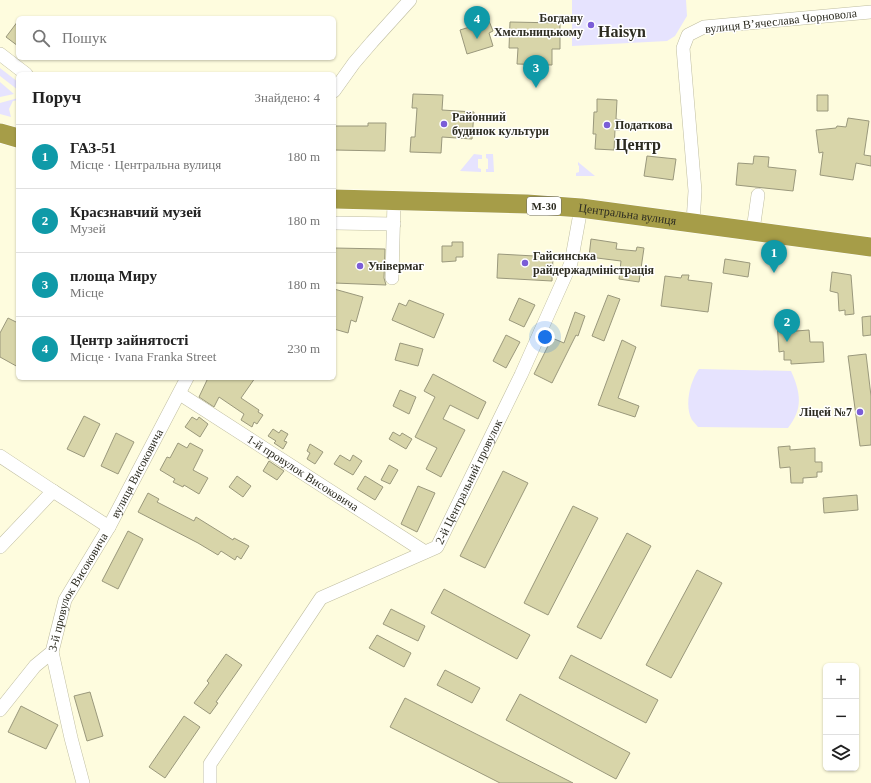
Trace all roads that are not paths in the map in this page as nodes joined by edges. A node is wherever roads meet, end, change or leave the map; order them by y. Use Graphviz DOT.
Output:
graph roads {
  1 [pos="410,0"];
  2 [pos="871,12"];
  3 [pos="0,54"];
  4 [pos="23,72"];
  5 [pos="336,88"];
  6 [pos="0,133"];
  7 [pos="16,137"];
  8 [pos="758,195"];
  9 [pos="336,199"];
  10 [pos="394,201"];
  11 [pos="581,208"];
  12 [pos="693,222"];
  13 [pos="336,223"];
  14 [pos="394,224"];
  15 [pos="753,230"];
  16 [pos="871,247"];
  17 [pos="392,278"];
  18 [pos="186,380"];
  19 [pos="180,394"];
  20 [pos="0,456"];
  21 [pos="53,491"];
  22 [pos="109,528"];
  23 [pos="0,547"];
  24 [pos="425,552"];
  25 [pos="52,652"];
  26 [pos="0,710"];
  27 [pos="83,783"];
  28 [pos="210,783"];
  1 -- 5 [label="street"];
  2 -- 12 [label="street, вулиця Вʼячеслава Чорновола"];
  3 -- 4 [label="street"];
  6 -- 7 [label="highway"];
  8 -- 15 [label="street"];
  9 -- 10 [label="highway, Центральна вулиця / М-30"];
  10 -- 11 [label="highway, Центральна вулиця / М-30"];
  10 -- 14 [label="street"];
  11 -- 12 [label="highway, Центральна вулиця / М-30"];
  11 -- 24 [label="street, 2-й Центральний провулок"];
  12 -- 15 [label="highway, Центральна вулиця / М-30"];
  13 -- 14 [label="street"];
  14 -- 17 [label="street"];
  15 -- 16 [label="highway, Центральна вулиця / М-30"];
  18 -- 19 [label="street, вулиця Високовича"];
  19 -- 22 [label="street, вулиця Високовича"];
  19 -- 24 [label="street, 1-й провулок Високовича"];
  20 -- 21 [label="street, вулиця Високовича"];
  21 -- 22 [label="street, вулиця Високовича"];
  21 -- 23 [label="street"];
  22 -- 25 [label="street, 3-й провулок Високовича"];
  24 -- 28 [label="street, 2-й Центральний провулок"];
  25 -- 26 [label="street, 3-й провулок Високовича"];
  25 -- 27 [label="street"];
}
